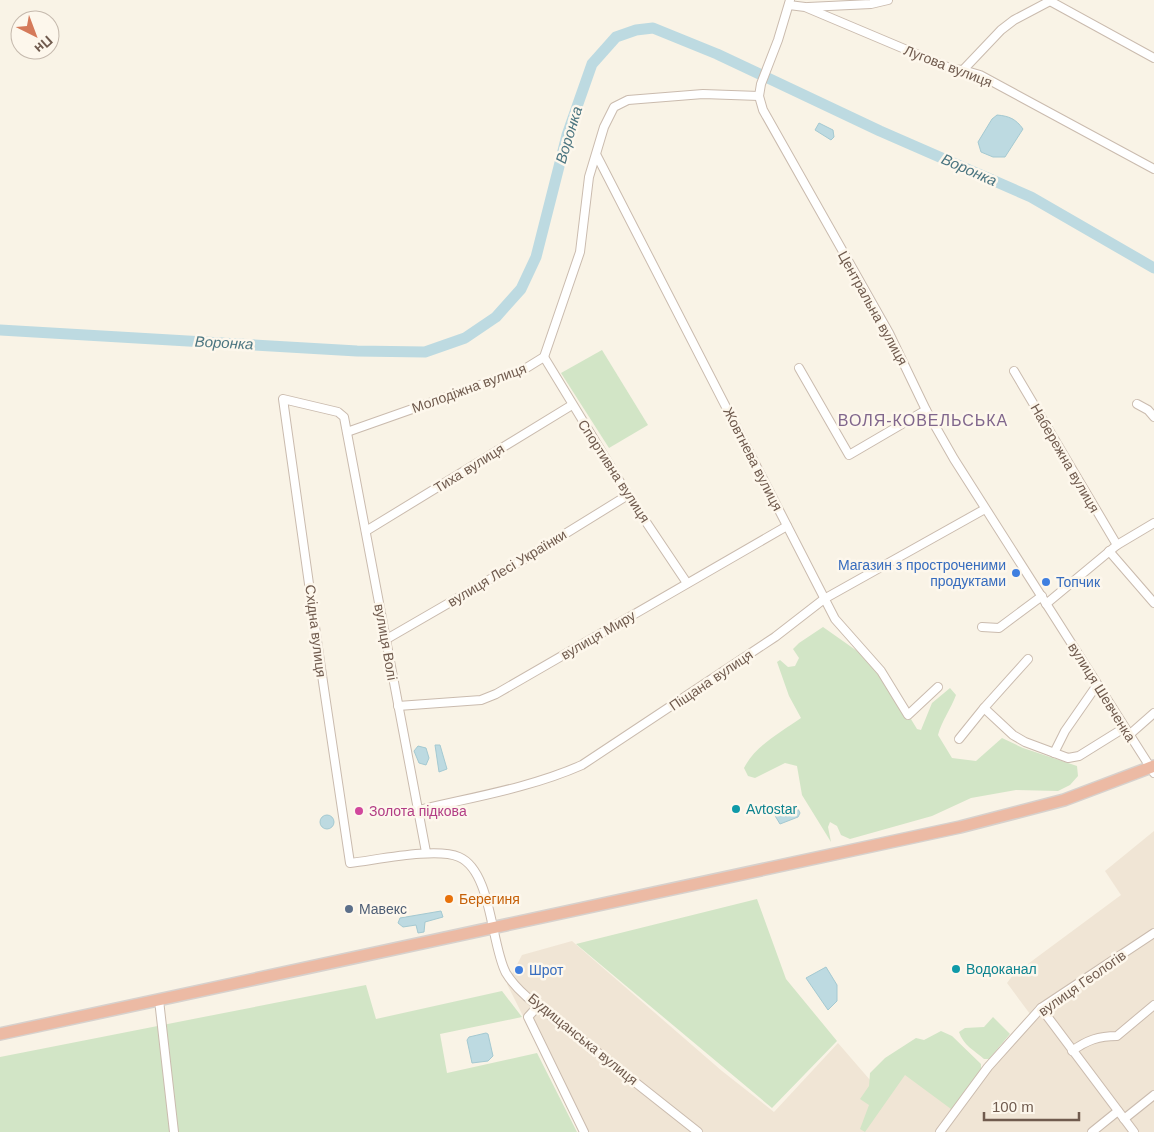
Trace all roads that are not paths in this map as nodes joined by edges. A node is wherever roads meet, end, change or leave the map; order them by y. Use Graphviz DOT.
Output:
graph roads {
  1 [pos="888,0"];
  2 [pos="1051,1"];
  3 [pos="789,3"];
  4 [pos="805,7"];
  5 [pos="1154,58"];
  6 [pos="963,70"];
  7 [pos="759,96"];
  8 [pos="598,156"];
  9 [pos="1154,169"];
  10 [pos="544,357"];
  11 [pos="799,368"];
  12 [pos="1014,370"];
  13 [pos="284,399"];
  14 [pos="1137,404"];
  15 [pos="572,405"];
  16 [pos="926,410"];
  17 [pos="1154,416"];
  18 [pos="347,432"];
  19 [pos="628,495"];
  20 [pos="986,509"];
  21 [pos="1154,523"];
  22 [pos="787,526"];
  23 [pos="366,531"];
  24 [pos="1117,545"];
  25 [pos="1110,551"];
  26 [pos="687,583"];
  27 [pos="824,599"];
  28 [pos="1154,603"];
  29 [pos="1046,604"];
  30 [pos="982,627"];
  31 [pos="385,640"];
  32 [pos="1028,658"];
  33 [pos="1097,685"];
  34 [pos="938,687"];
  35 [pos="398,706"];
  36 [pos="984,708"];
  37 [pos="1154,713"];
  38 [pos="1127,731"];
  39 [pos="959,739"];
  40 [pos="1054,753"];
  41 [pos="1153,769"];
  42 [pos="419,810"];
  43 [pos="426,852"];
  44 [pos="350,863"];
  45 [pos="494,928"];
  46 [pos="1153,934"];
  47 [pos="159,1000"];
  48 [pos="539,1005"];
  49 [pos="1154,1005"];
  50 [pos="1041,1008"];
  51 [pos="0,1034"];
  52 [pos="1072,1051"];
  53 [pos="1154,1095"];
  54 [pos="1118,1111"];
  55 [pos="1124,1119"];
  56 [pos="174,1132"];
  57 [pos="584,1132"];
  58 [pos="698,1132"];
  59 [pos="940,1132"];
  60 [pos="1092,1132"];
  61 [pos="1134,1132"];
  1 -- 4 [label="street"];
  2 -- 5 [label="street"];
  2 -- 6 [label="street"];
  3 -- 4 [label="street, Лугова вулиця"];
  3 -- 7 [label="street, Центральна вулиця"];
  4 -- 6 [label="street, Лугова вулиця"];
  6 -- 9 [label="street, Лугова вулиця"];
  7 -- 8 [label="street"];
  7 -- 16 [label="street, Центральна вулиця"];
  8 -- 10 [label="street"];
  8 -- 22 [label="street, Жовтнева вулиця"];
  10 -- 15 [label="street, Спортивна вулиця"];
  10 -- 18 [label="street, Молодіжна вулиця"];
  11 -- 16 [label="street"];
  12 -- 24 [label="street, Набережна вулиця"];
  13 -- 18 [label="street, вулиця Волі"];
  13 -- 44 [label="street, Східна вулиця"];
  14 -- 17 [label="street"];
  15 -- 19 [label="street, Спортивна вулиця"];
  15 -- 23 [label="street, Тиха вулиця"];
  16 -- 20 [label="street, Центральна вулиця"];
  18 -- 23 [label="street, вулиця Волі"];
  19 -- 26 [label="street, Спортивна вулиця"];
  19 -- 31 [label="street, вулиця Лесі Українки"];
  20 -- 27 [label="street, Піщана вулиця"];
  20 -- 29 [label="street, Центральна вулиця"];
  21 -- 24 [label="street"];
  22 -- 26 [label="street, вулиця Миру"];
  22 -- 27 [label="street, Жовтнева вулиця"];
  23 -- 31 [label="street, вулиця Волі"];
  24 -- 25 [label="street"];
  25 -- 28 [label="street"];
  25 -- 29 [label="street"];
  26 -- 35 [label="street, вулиця Миру"];
  27 -- 34 [label="street, Жовтнева вулиця"];
  27 -- 42 [label="street, Піщана вулиця"];
  29 -- 30 [label="street"];
  29 -- 33 [label="street, вулиця Шевченка"];
  31 -- 35 [label="street, вулиця Волі"];
  32 -- 36 [label="street"];
  33 -- 38 [label="street, вулиця Шевченка"];
  33 -- 40 [label="street"];
  35 -- 42 [label="street, вулиця Волі"];
  36 -- 39 [label="street"];
  36 -- 40 [label="street"];
  37 -- 38 [label="street"];
  38 -- 40 [label="street"];
  38 -- 41 [label="street, вулиця Шевченка"];
  41 -- 45 [label="highway"];
  42 -- 43 [label="street, вулиця Волі"];
  43 -- 44 [label="street, Будищанська вулиця"];
  43 -- 45 [label="street, Будищанська вулиця"];
  45 -- 47 [label="highway"];
  45 -- 48 [label="street, Будищанська вулиця"];
  46 -- 50 [label="street, вулиця Геологів"];
  47 -- 51 [label="highway"];
  47 -- 56 [label="street"];
  48 -- 57 [label="street"];
  48 -- 58 [label="street, Будищанська вулиця"];
  49 -- 52 [label="street"];
  50 -- 52 [label="street"];
  50 -- 59 [label="street, вулиця Геологів"];
  52 -- 54 [label="street"];
  53 -- 55 [label="street"];
  54 -- 55 [label="street"];
  54 -- 60 [label="street"];
  55 -- 61 [label="street"];
}
